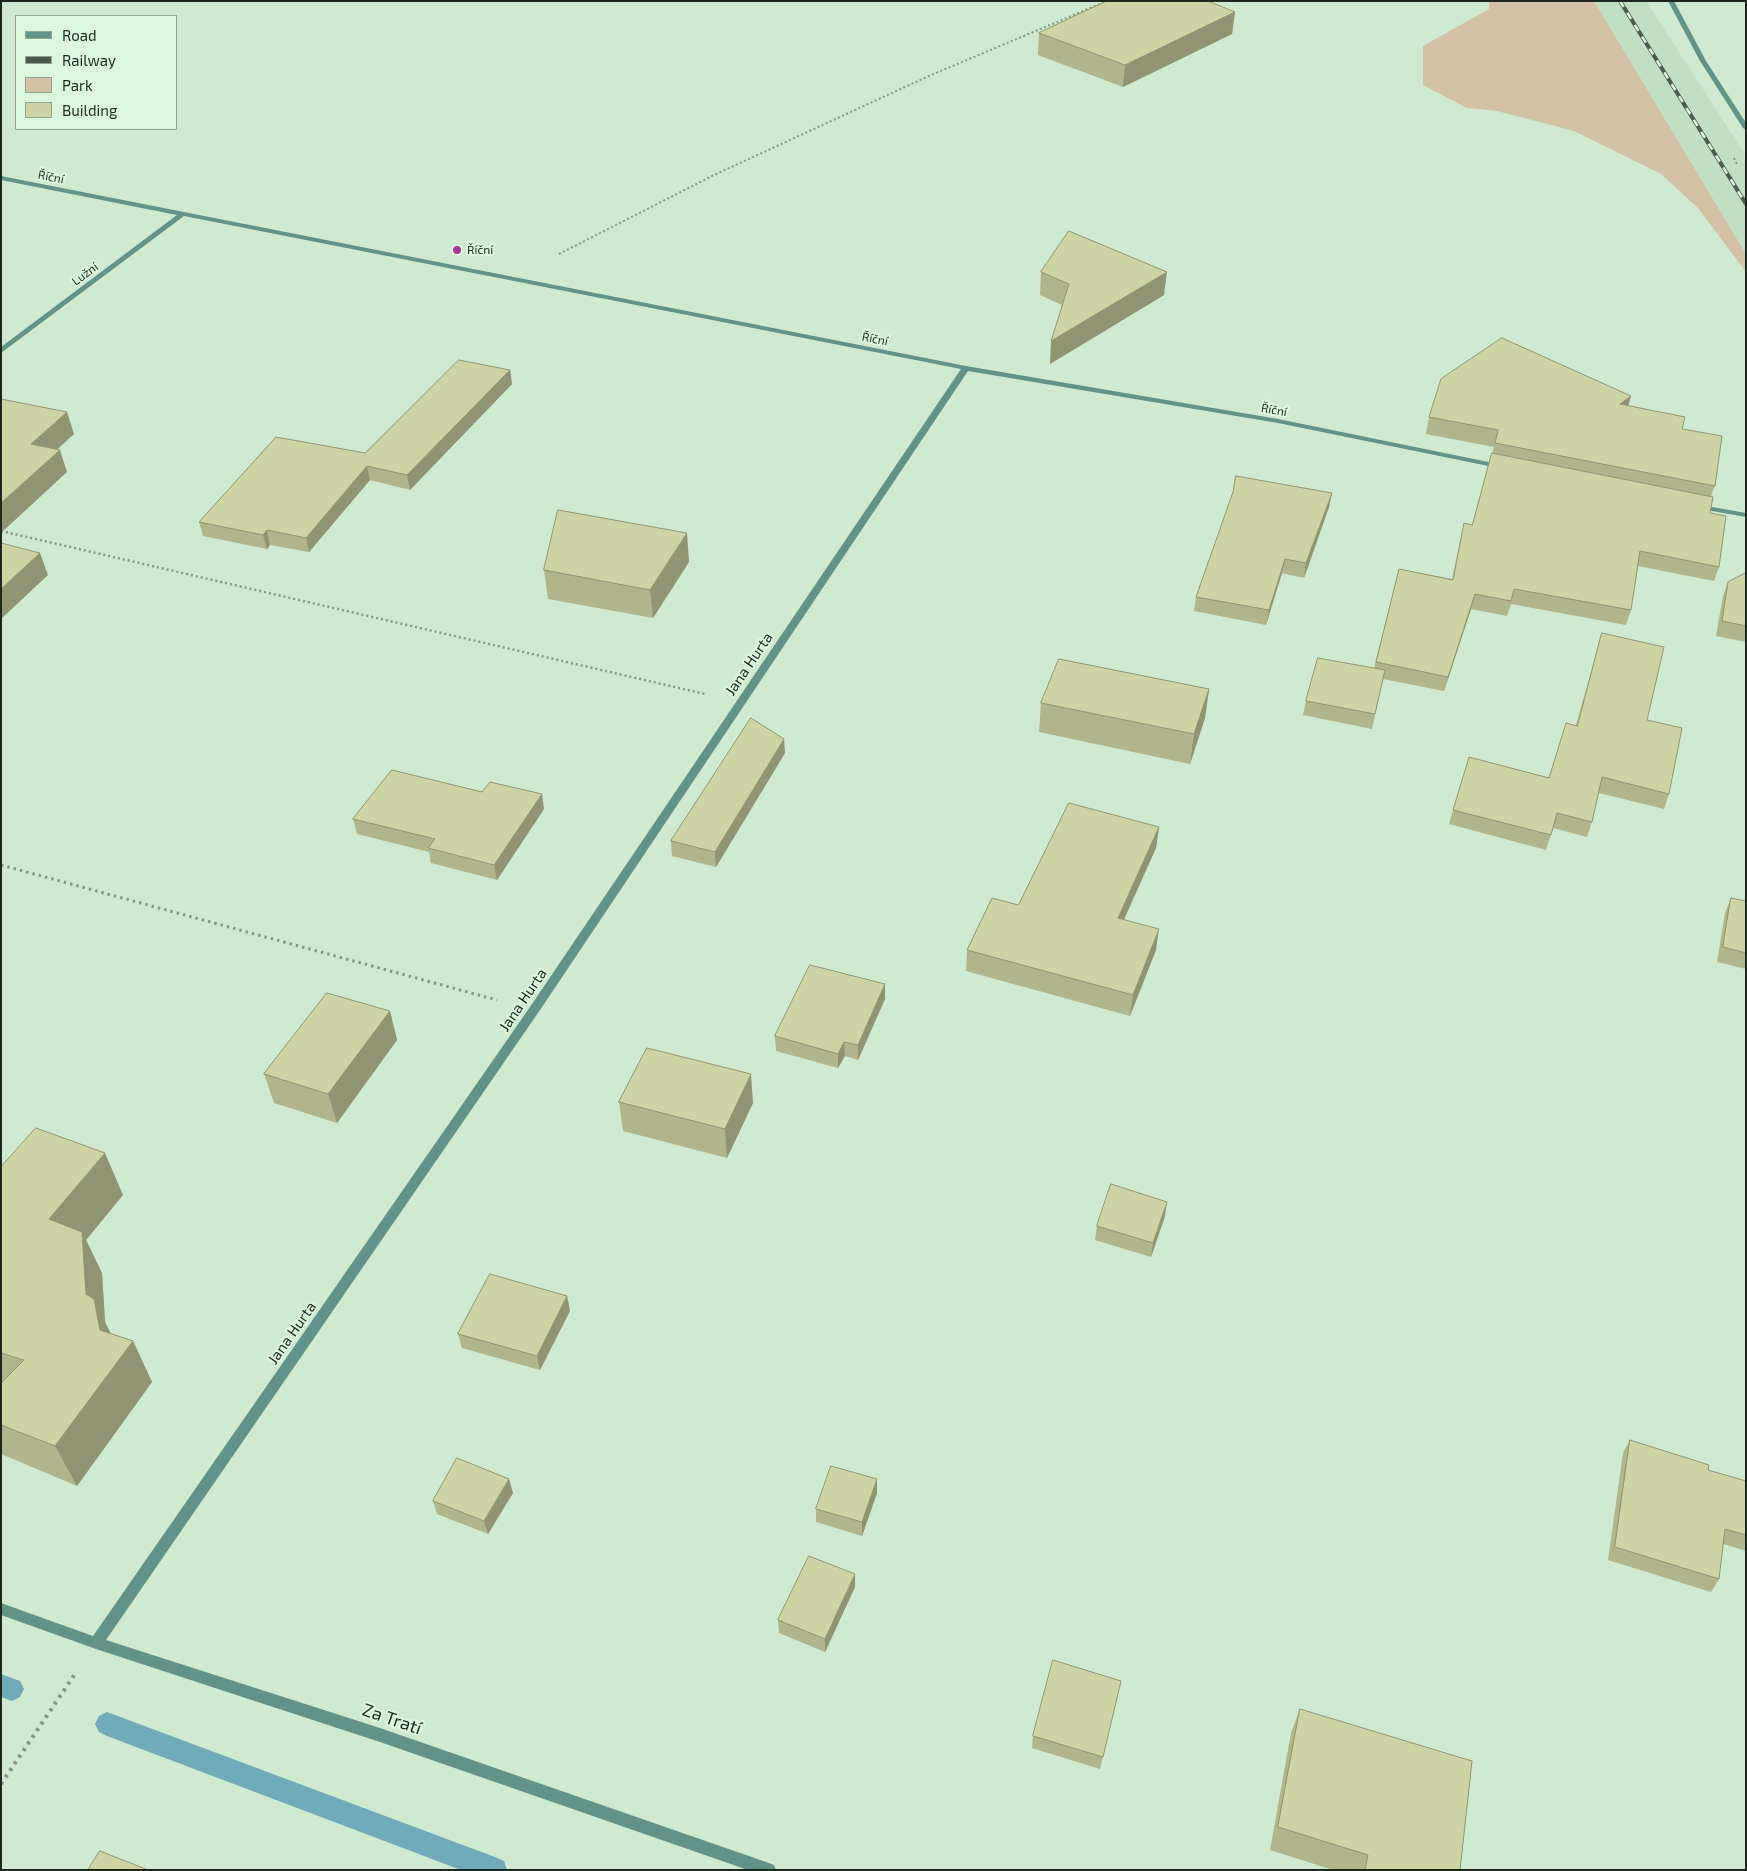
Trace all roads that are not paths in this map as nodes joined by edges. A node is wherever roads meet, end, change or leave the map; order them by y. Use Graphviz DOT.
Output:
graph roads {
  1 [pos="1671,1"];
  2 [pos="1746,128"];
  3 [pos="1,178"];
  4 [pos="181,215"];
  5 [pos="1,351"];
  6 [pos="966,368"];
  7 [pos="1508,468"];
  8 [pos="1689,504"];
  9 [pos="1746,516"];
  10 [pos="1,1609"];
  11 [pos="96,1643"];
  12 [pos="768,1870"];
  1 -- 2 [label="street"];
  3 -- 4 [label="street, Říční"];
  4 -- 5 [label="street, Lužní"];
  4 -- 6 [label="street, Říční"];
  6 -- 7 [label="street, Říční"];
  6 -- 11 [label="street, Jana Hurta"];
  8 -- 9 [label="street"];
  10 -- 11 [label="street, Za Tratí"];
  11 -- 12 [label="street, Za Tratí"];
}
